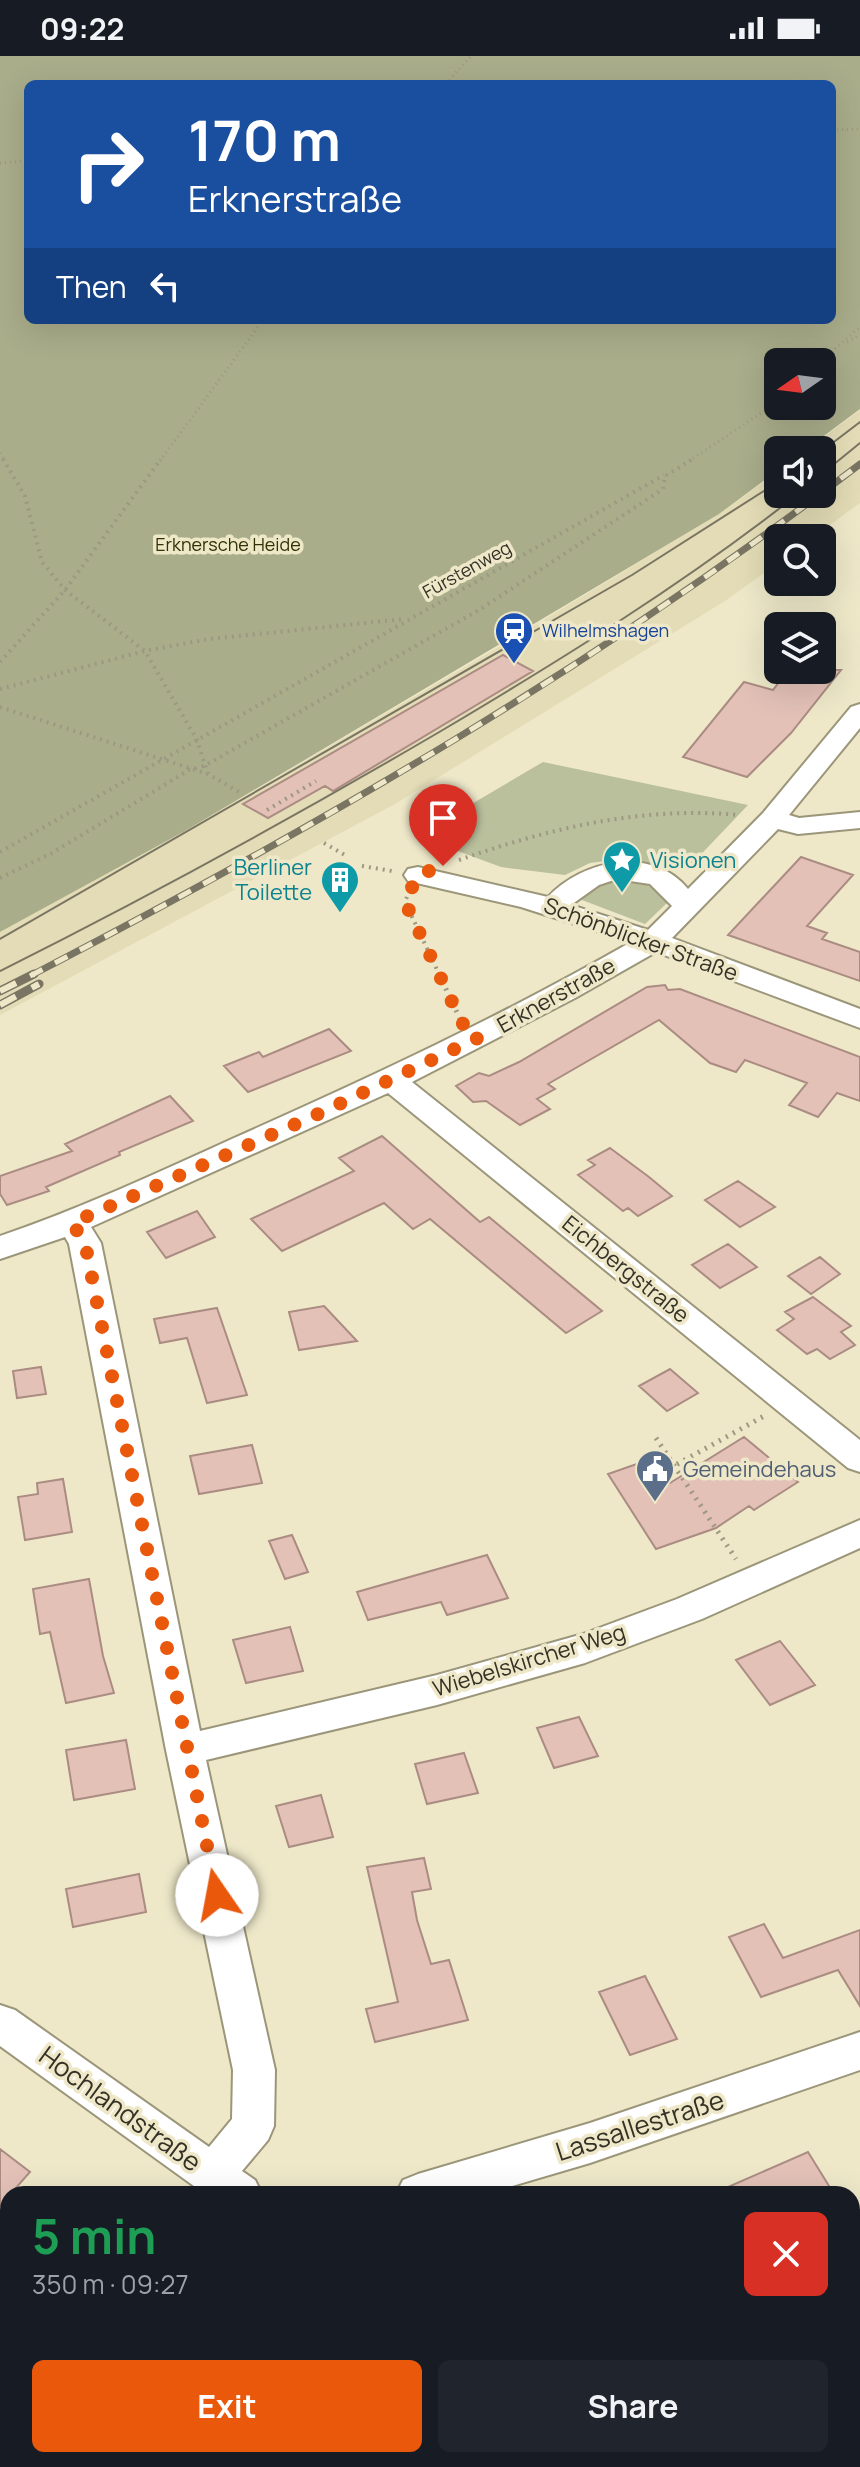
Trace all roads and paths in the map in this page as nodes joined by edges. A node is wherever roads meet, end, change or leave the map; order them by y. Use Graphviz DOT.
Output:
graph roads {
  1 [pos="471,56"];
  2 [pos="450,80"];
  3 [pos="860,129"];
  4 [pos="836,130"];
  5 [pos="24,161"];
  6 [pos="0,163"];
  7 [pos="260,324"];
  8 [pos="860,327"];
  9 [pos="860,335"];
  10 [pos="836,349"];
  11 [pos="836,352"];
  12 [pos="764,411"];
  13 [pos="764,413"];
  14 [pos="0,453"];
  15 [pos="65,590"];
  16 [pos="409,619"];
  17 [pos="145,651"];
  18 [pos="0,662"];
  19 [pos="0,689"];
  20 [pos="0,707"];
  21 [pos="860,712"];
  22 [pos="197,740"];
  23 [pos="165,759"];
  24 [pos="204,766"];
  25 [pos="189,770"];
  26 [pos="208,774"];
  27 [pos="316,781"];
  28 [pos="239,792"];
  29 [pos="267,810"];
  30 [pos="772,819"];
  31 [pos="860,820"];
  32 [pos="324,843"];
  33 [pos="0,852"];
  34 [pos="345,855"];
  35 [pos="418,875"];
  36 [pos="0,878"];
  37 [pos="555,906"];
  38 [pos="686,906"];
  39 [pos="652,942"];
  40 [pos="860,1019"];
  41 [pos="480,1037"];
  42 [pos="391,1080"];
  43 [pos="72,1223"];
  44 [pos="0,1248"];
  45 [pos="788,1401"];
  46 [pos="656,1438"];
  47 [pos="860,1459"];
  48 [pos="675,1465"];
  49 [pos="663,1472"];
  50 [pos="860,1533"];
  51 [pos="754,1582"];
  52 [pos="185,1750"];
  53 [pos="0,2023"];
  54 [pos="860,2051"];
  55 [pos="226,2184"];
  56 [pos="445,2186"];
  1 -- 2 [label="path"];
  3 -- 4 [label="path"];
  5 -- 6 [label="path"];
  7 -- 15 [label="path"];
  8 -- 10 [label="path"];
  9 -- 11 [label="path"];
  12 -- 16 [label="path, Fürstenweg"];
  13 -- 24 [label="path"];
  14 -- 15 [label="path"];
  15 -- 17 [label="path"];
  15 -- 18 [label="path"];
  16 -- 17 [label="path"];
  16 -- 22 [label="path, Fürstenweg"];
  17 -- 19 [label="path"];
  17 -- 22 [label="path"];
  20 -- 23 [label="path"];
  21 -- 30 [label="street, Erknerstraße"];
  22 -- 23 [label="path, Fürstenweg"];
  22 -- 24 [label="path"];
  23 -- 25 [label="path"];
  23 -- 33 [label="path, Fürstenweg"];
  24 -- 25 [label="path"];
  24 -- 26 [label="path"];
  25 -- 26 [label="path"];
  25 -- 36 [label="path"];
  26 -- 28 [label="path"];
  27 -- 29 [label="path"];
  30 -- 31 [label="street"];
  30 -- 35 [label="path"];
  30 -- 38 [label="street, Erknerstraße"];
  32 -- 34 [label="path"];
  35 -- 37 [label="street, Schönblicker Straße"];
  35 -- 41 [label="path"];
  37 -- 38 [label="street"];
  37 -- 39 [label="street, Schönblicker Straße"];
  38 -- 39 [label="street, Erknerstraße"];
  39 -- 40 [label="street, Schönblicker Straße"];
  39 -- 41 [label="street, Erknerstraße"];
  41 -- 42 [label="street, Erknerstraße"];
  42 -- 43 [label="street, Erknerstraße"];
  42 -- 45 [label="street, Eichbergstraße"];
  43 -- 44 [label="street, Erknerstraße"];
  43 -- 52 [label="street"];
  45 -- 47 [label="street, Eichbergstraße"];
  45 -- 48 [label="path"];
  46 -- 48 [label="path"];
  48 -- 49 [label="path"];
  48 -- 51 [label="path"];
  50 -- 51 [label="street, Wiebelskircher Weg"];
  51 -- 52 [label="street, Wiebelskircher Weg"];
  52 -- 55 [label="street"];
  53 -- 55 [label="street, Hochlandstraße"];
  54 -- 56 [label="street, Lassallestraße"];
}
